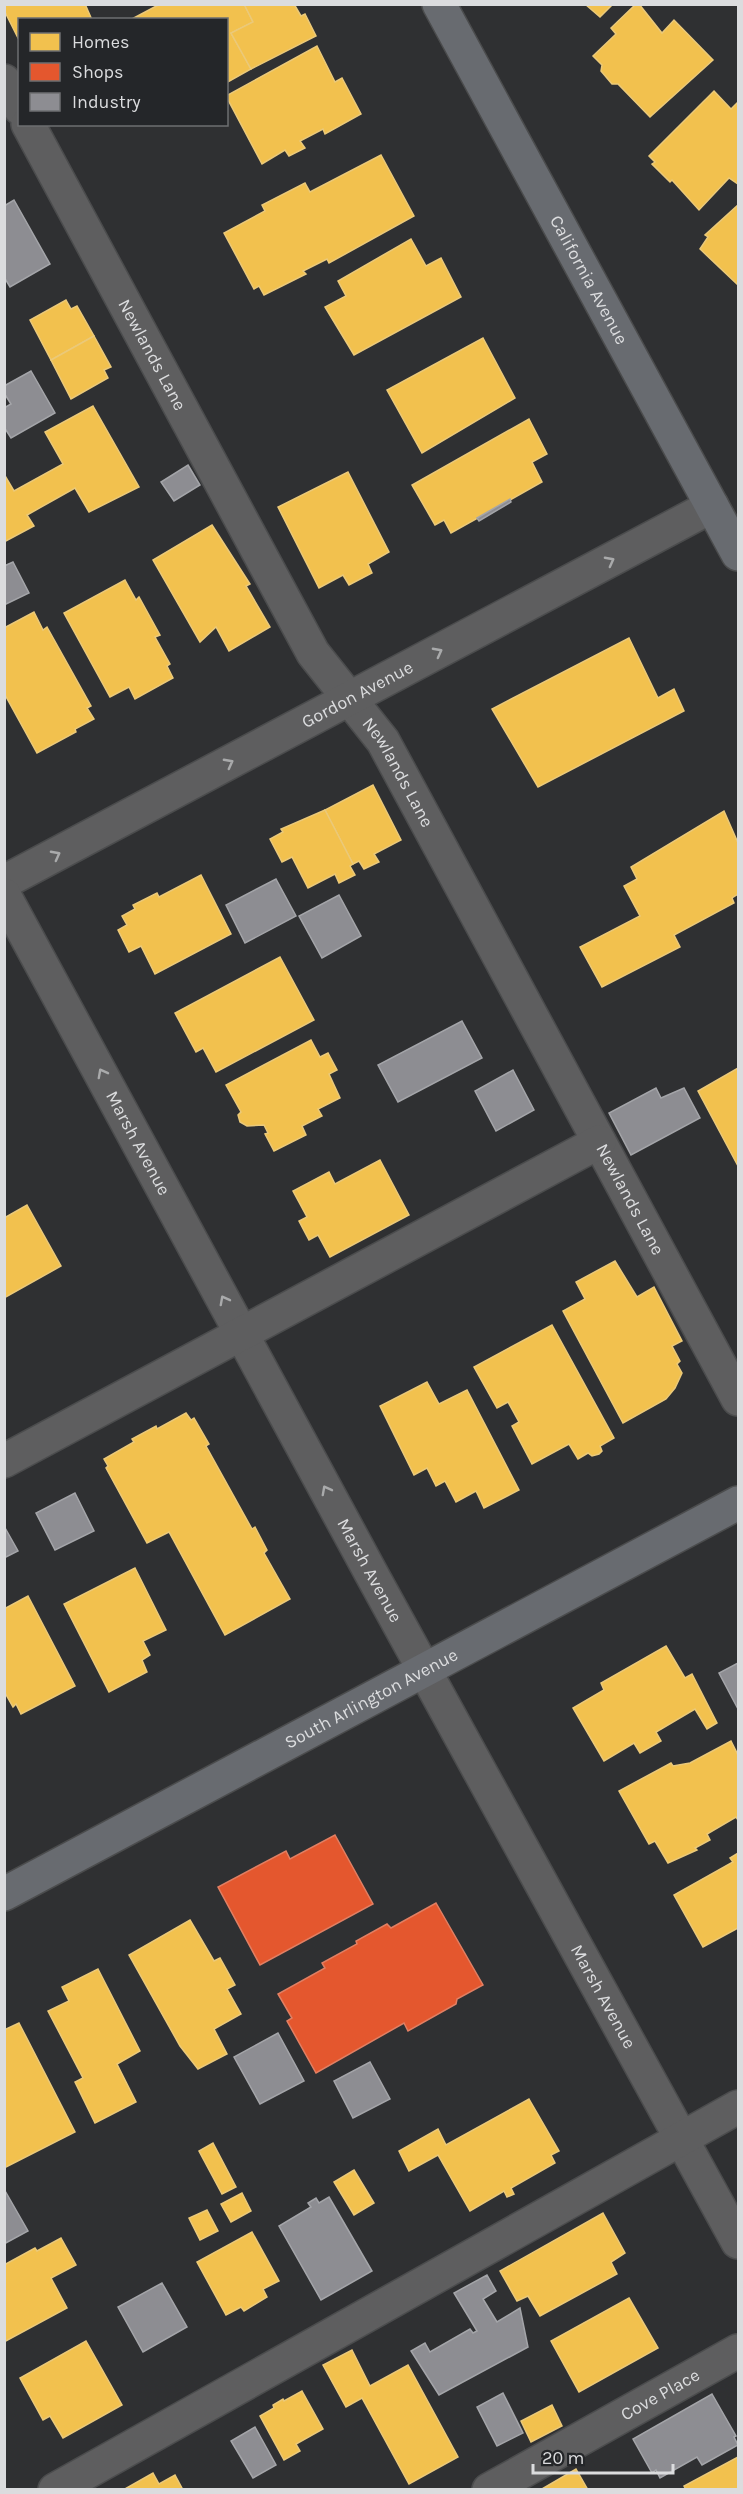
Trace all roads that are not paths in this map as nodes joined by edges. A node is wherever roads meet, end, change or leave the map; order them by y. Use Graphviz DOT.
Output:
graph roads {
  1 [pos="439,4"];
  2 [pos="4,81"];
  3 [pos="18,105"];
  4 [pos="29,126"];
  5 [pos="712,506"];
  6 [pos="738,554"];
  7 [pos="349,699"];
  8 [pos="4,882"];
  9 [pos="4,896"];
  10 [pos="599,1142"];
  11 [pos="243,1334"];
  12 [pos="738,1399"];
  13 [pos="4,1461"];
  14 [pos="738,1503"];
  15 [pos="426,1670"];
  16 [pos="4,1894"];
  17 [pos="738,2107"];
  18 [pos="682,2139"];
  19 [pos="738,2242"];
  20 [pos="738,2351"];
  21 [pos="55,2490"];
  22 [pos="489,2490"];
  1 -- 5 [label="main road, California Avenue"];
  2 -- 3 [label="street"];
  4 -- 7 [label="street, Newlands Lane"];
  5 -- 6 [label="main road, California Avenue"];
  7 -- 5 [label="street, Gordon Avenue, one-way"];
  8 -- 7 [label="street, Gordon Avenue, one-way"];
  7 -- 10 [label="street, Newlands Lane"];
  11 -- 9 [label="street, Marsh Avenue, one-way"];
  10 -- 11 [label="street"];
  10 -- 12 [label="street, Newlands Lane"];
  11 -- 13 [label="street"];
  15 -- 11 [label="street, Marsh Avenue, one-way"];
  14 -- 15 [label="main road, South Arlington Avenue"];
  15 -- 16 [label="main road, South Arlington Avenue"];
  15 -- 18 [label="street, Marsh Avenue"];
  17 -- 18 [label="street"];
  18 -- 19 [label="street, Marsh Avenue"];
  18 -- 21 [label="street"];
  20 -- 22 [label="street, Cove Place"];
}
